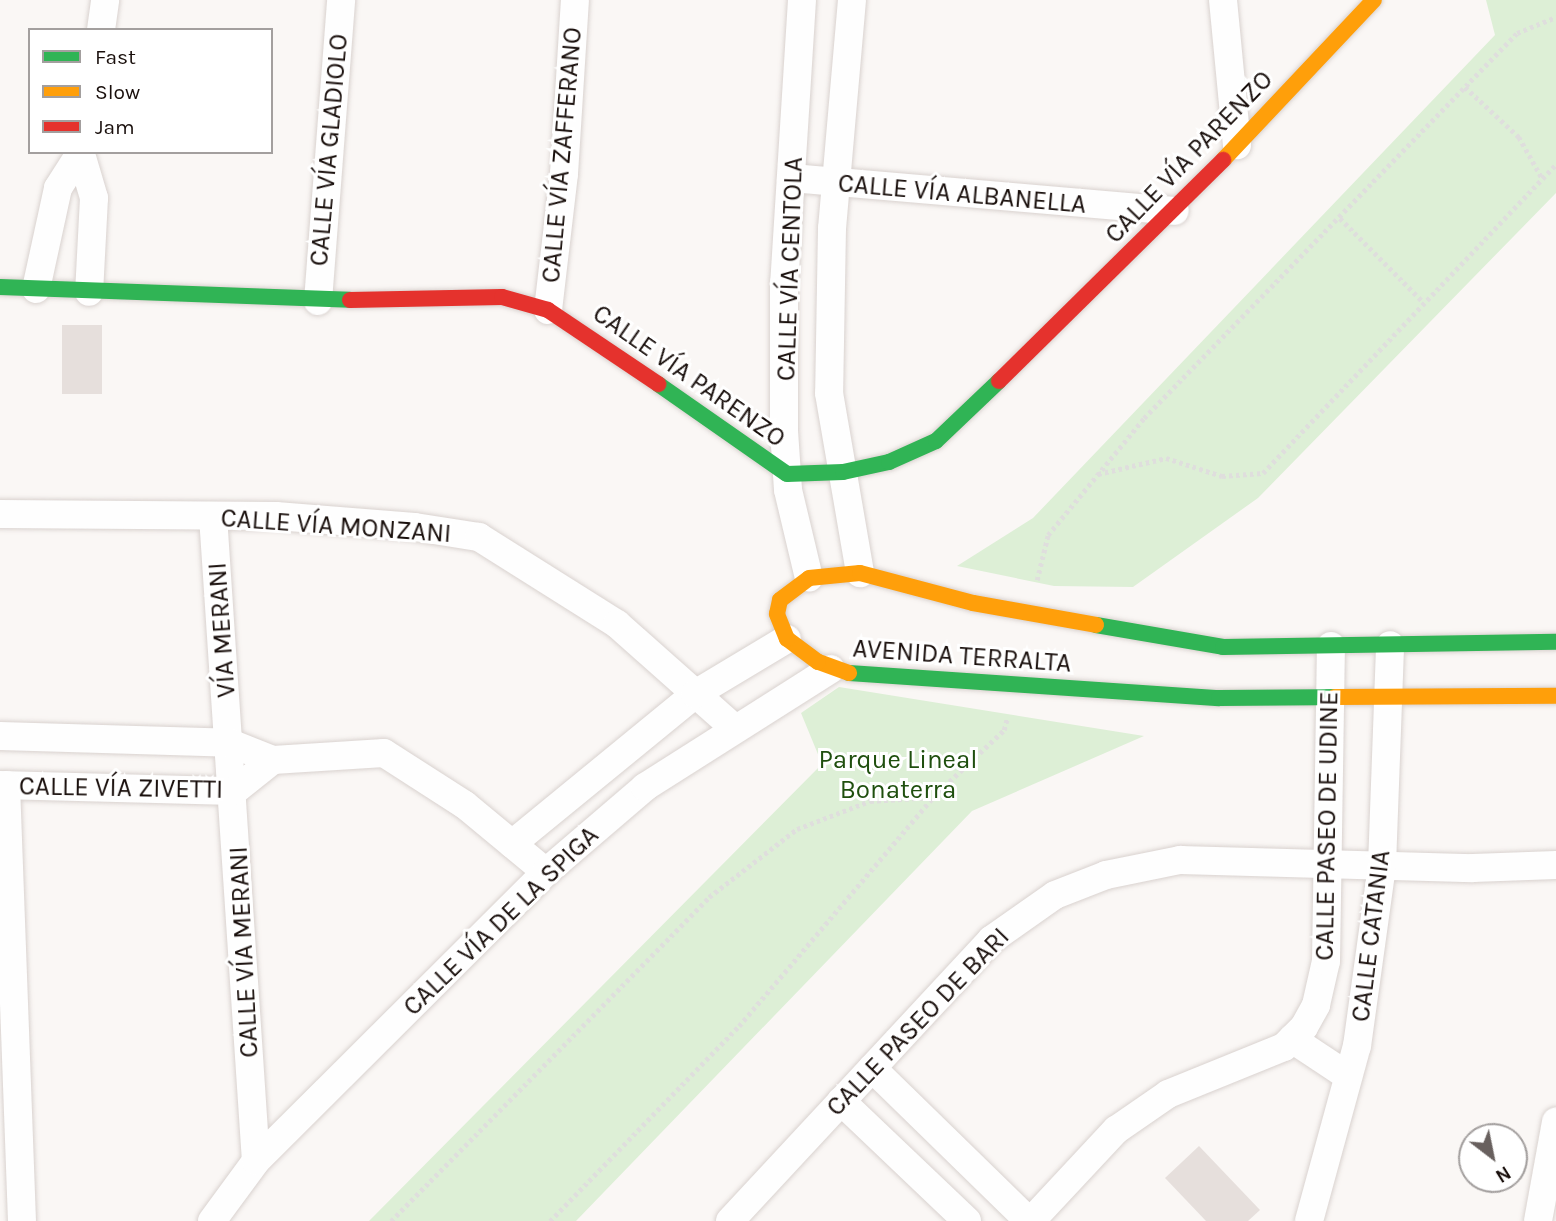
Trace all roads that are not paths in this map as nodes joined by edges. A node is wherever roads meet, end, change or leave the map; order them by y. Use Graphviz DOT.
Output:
graph roads {
  1 [pos="105,0"];
  2 [pos="341,0"];
  3 [pos="575,0"];
  4 [pos="802,0"];
  5 [pos="852,0"];
  6 [pos="1223,0"];
  7 [pos="1374,0"];
  8 [pos="101,28"];
  9 [pos="1237,145"];
  10 [pos="80,154"];
  11 [pos="81,154"];
  12 [pos="791,178"];
  13 [pos="835,183"];
  14 [pos="1175,211"];
  15 [pos="0,287"];
  16 [pos="36,289"];
  17 [pos="89,292"];
  18 [pos="318,301"];
  19 [pos="548,310"];
  20 [pos="843,472"];
  21 [pos="787,474"];
  22 [pos="0,514"];
  23 [pos="214,516"];
  24 [pos="860,573"];
  25 [pos="809,578"];
  26 [pos="787,639"];
  27 [pos="1556,642"];
  28 [pos="1390,645"];
  29 [pos="1331,646"];
  30 [pos="831,669"];
  31 [pos="695,694"];
  32 [pos="1556,696"];
  33 [pos="1388,697"];
  34 [pos="1331,698"];
  35 [pos="734,728"];
  36 [pos="0,736"];
  37 [pos="230,743"];
  38 [pos="272,760"];
  39 [pos="3,785"];
  40 [pos="234,791"];
  41 [pos="512,844"];
  42 [pos="1556,865"];
  43 [pos="1328,866"];
  44 [pos="1382,866"];
  45 [pos="546,872"];
  46 [pos="1292,1040"];
  47 [pos="872,1068"];
  48 [pos="1348,1076"];
  49 [pos="841,1101"];
  50 [pos="1556,1122"];
  51 [pos="256,1161"];
  52 [pos="22,1221"];
  53 [pos="212,1221"];
  54 [pos="730,1221"];
  55 [pos="967,1221"];
  56 [pos="1030,1221"];
  57 [pos="1309,1221"];
  58 [pos="1538,1221"];
  1 -- 8 [label="street"];
  2 -- 18 [label="street, CALLE VÍA GLADIOLO"];
  3 -- 19 [label="street, CALLE VÍA ZAFFERANO"];
  4 -- 12 [label="street, CALLE VÍA CENTOLA"];
  5 -- 13 [label="street, CALLE VÍA CENTOLA"];
  6 -- 9 [label="street"];
  7 -- 9 [label="street, CALLE VÍA PARENZO"];
  9 -- 14 [label="street, CALLE VÍA PARENZO"];
  10 -- 16 [label="street"];
  11 -- 17 [label="street"];
  12 -- 13 [label="street, CALLE VÍA ALBANELLA"];
  12 -- 21 [label="street, CALLE VÍA CENTOLA"];
  13 -- 14 [label="street, CALLE VÍA ALBANELLA"];
  13 -- 20 [label="street, CALLE VÍA CENTOLA"];
  14 -- 20 [label="street, CALLE VÍA PARENZO"];
  15 -- 16 [label="street, CALLE VÍA PARENZO"];
  16 -- 17 [label="street, CALLE VÍA PARENZO"];
  17 -- 18 [label="street, CALLE VÍA PARENZO"];
  18 -- 19 [label="street, CALLE VÍA PARENZO"];
  19 -- 21 [label="street, CALLE VÍA PARENZO"];
  20 -- 21 [label="street, CALLE VÍA PARENZO"];
  20 -- 24 [label="street, CALLE VÍA CENTOLA"];
  21 -- 25 [label="street, CALLE VÍA CENTOLA"];
  22 -- 23 [label="street, CALLE VÍA MONZANI"];
  23 -- 31 [label="street, CALLE VÍA MONZANI"];
  23 -- 37 [label="street, VÍA MERANI"];
  24 -- 25 [label="street, AVENIDA TERRALTA"];
  24 -- 29 [label="street, AVENIDA TERRALTA"];
  25 -- 26 [label="street"];
  26 -- 30 [label="street, AVENIDA TERRALTA"];
  26 -- 31 [label="street, CALLE VÍA DE LA SPIGA"];
  27 -- 28 [label="street, AVENIDA TERRALTA"];
  28 -- 29 [label="street, AVENIDA TERRALTA"];
  28 -- 33 [label="street, CALLE CATANIA"];
  29 -- 34 [label="street, CALLE PASEO DE UDINE"];
  30 -- 34 [label="street, AVENIDA TERRALTA"];
  30 -- 35 [label="street, CALLE VÍA DE LA SPIGA"];
  31 -- 35 [label="street, CALLE VÍA MONZANI"];
  31 -- 41 [label="street, CALLE VÍA DE LA SPIGA"];
  32 -- 33 [label="street, AVENIDA TERRALTA"];
  33 -- 34 [label="street, AVENIDA TERRALTA"];
  33 -- 44 [label="street, CALLE CATANIA"];
  34 -- 43 [label="street, CALLE PASEO DE UDINE"];
  35 -- 45 [label="street, CALLE VÍA DE LA SPIGA"];
  36 -- 37 [label="street, CALLE VÍA ZIVETTI"];
  37 -- 38 [label="street, CALLE VÍA ZIVETTI"];
  37 -- 40 [label="street, CALLE VÍA MERANI"];
  38 -- 40 [label="street, CALLE VÍA ZIVETTI"];
  38 -- 41 [label="street, CALLE VÍA ZIVETTI"];
  39 -- 40 [label="street, CALLE VÍA ZIVETTI"];
  39 -- 52 [label="street"];
  40 -- 51 [label="street, CALLE VÍA MERANI"];
  41 -- 45 [label="street, CALLE VÍA ZIVETTI"];
  42 -- 44 [label="street, CALLE PASEO DE BARI"];
  43 -- 44 [label="street, CALLE PASEO DE BARI"];
  43 -- 46 [label="street, CALLE PASEO DE UDINE"];
  43 -- 47 [label="street, CALLE PASEO DE BARI"];
  44 -- 48 [label="street, CALLE CATANIA"];
  45 -- 51 [label="street, CALLE VÍA DE LA SPIGA"];
  46 -- 48 [label="street"];
  46 -- 56 [label="street, CALLE PASEO DE UDINE"];
  47 -- 49 [label="street, CALLE PASEO DE BARI"];
  47 -- 56 [label="street"];
  48 -- 57 [label="street, CALLE CATANIA"];
  49 -- 54 [label="street, CALLE PASEO DE BARI"];
  49 -- 55 [label="street"];
  50 -- 58 [label="street"];
  51 -- 53 [label="street, CALLE VÍA DE LA SPIGA"];
}
